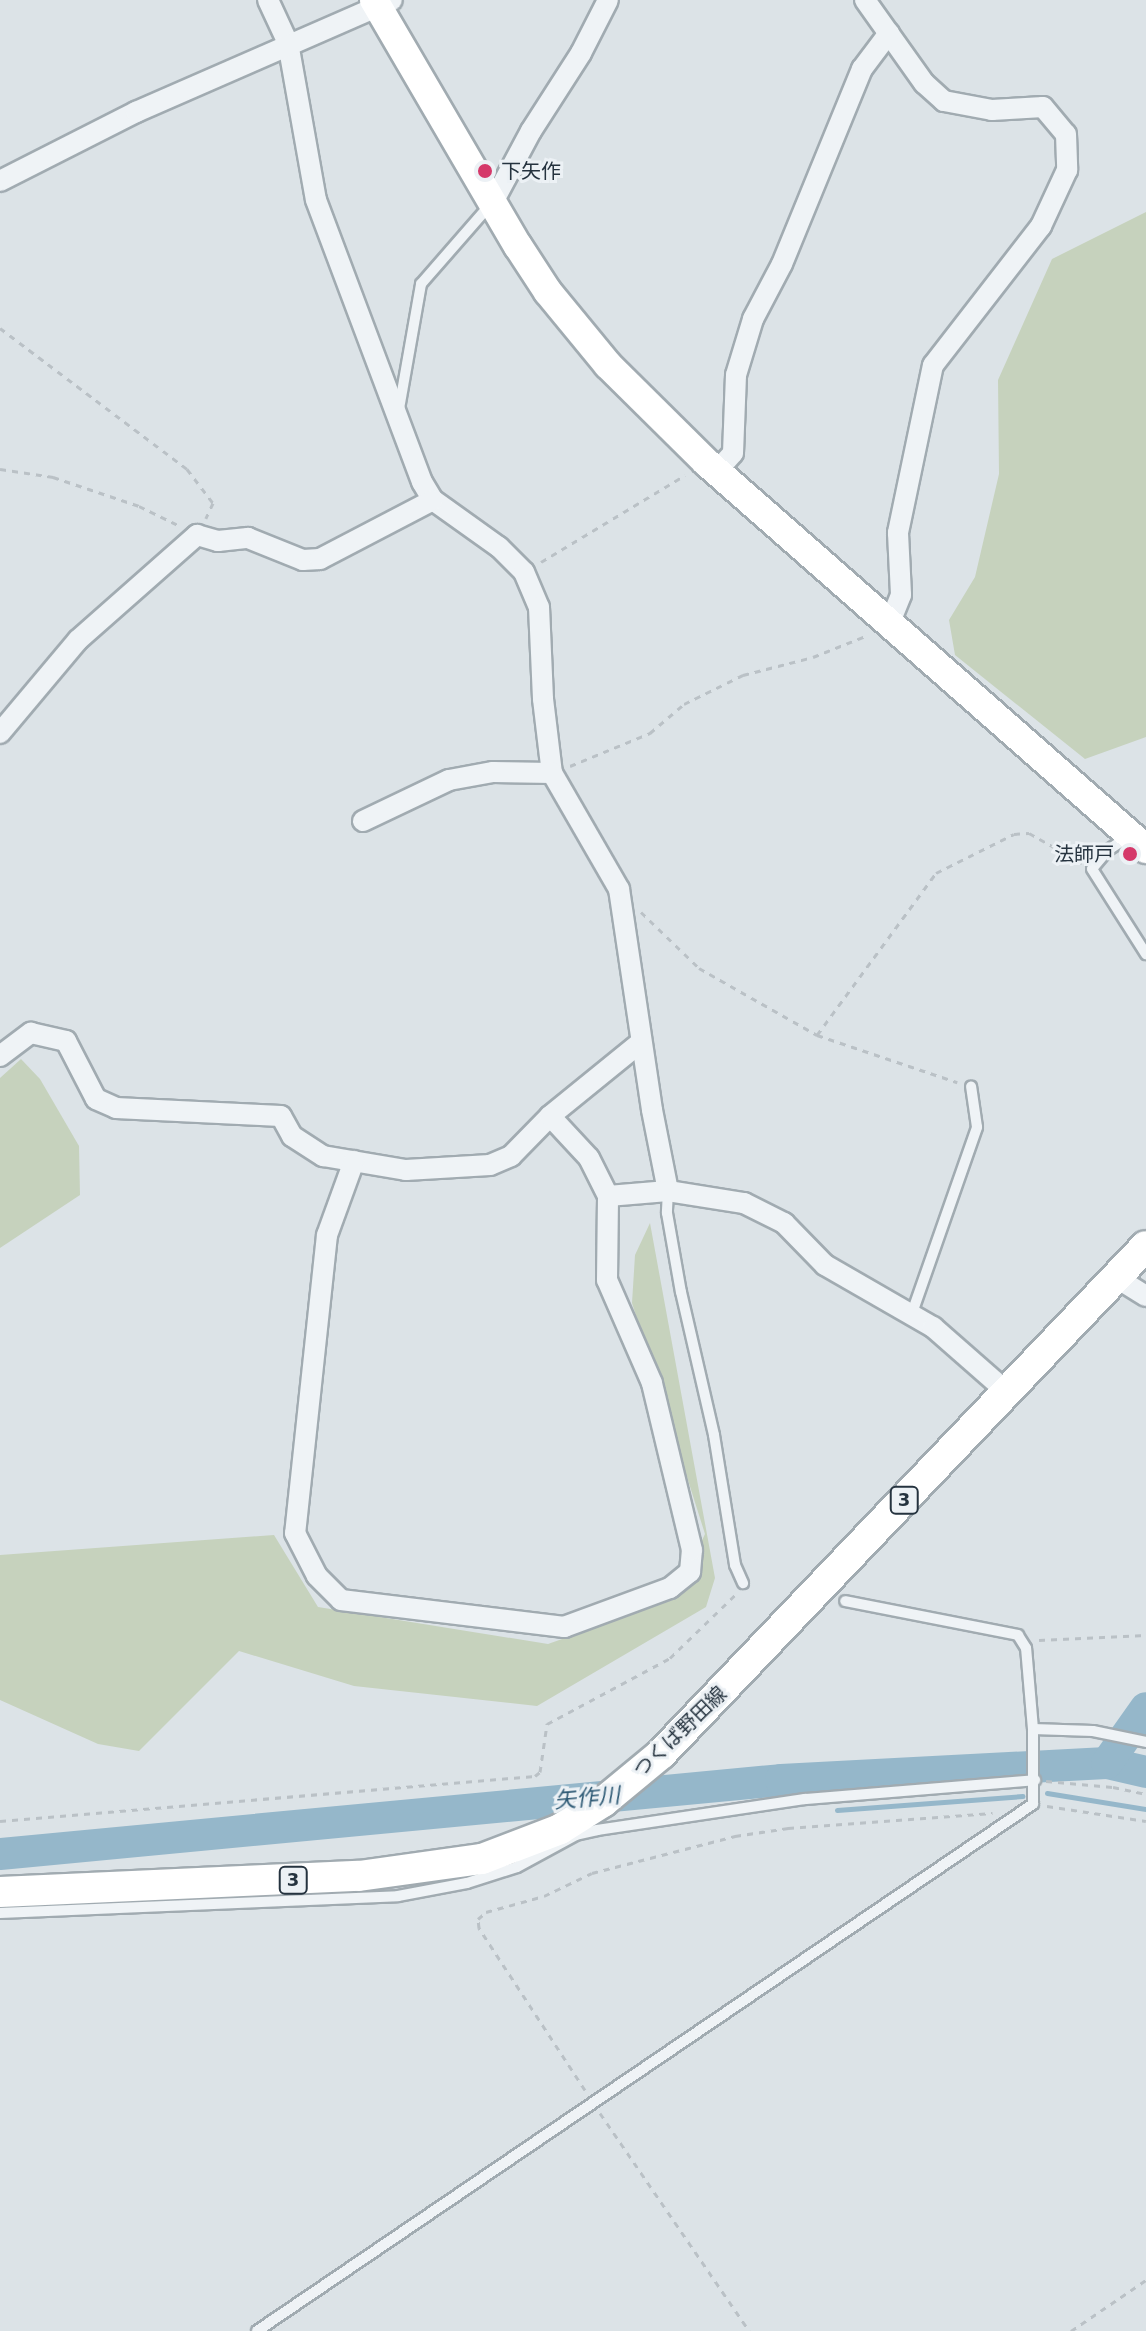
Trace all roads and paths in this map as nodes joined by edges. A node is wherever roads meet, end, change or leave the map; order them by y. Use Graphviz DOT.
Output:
graph roads {
  1 [pos="268,0"];
  2 [pos="608,0"];
  3 [pos="865,0"];
  4 [pos="381,2"];
  5 [pos="889,33"];
  6 [pos="288,43"];
  7 [pos="0,181"];
  8 [pos="492,204"];
  9 [pos="0,328"];
  10 [pos="398,414"];
  11 [pos="711,467"];
  12 [pos="0,469"];
  13 [pos="433,500"];
  14 [pos="197,535"];
  15 [pos="524,572"];
  16 [pos="889,625"];
  17 [pos="0,733"];
  18 [pos="552,773"];
  19 [pos="363,821"];
  20 [pos="1138,842"];
  21 [pos="1092,869"];
  22 [pos="619,889"];
  23 [pos="1146,954"];
  24 [pos="817,1035"];
  25 [pos="641,1042"];
  26 [pos="0,1056"];
  27 [pos="971,1086"];
  28 [pos="550,1116"];
  29 [pos="354,1161"];
  30 [pos="668,1191"];
  31 [pos="608,1196"];
  32 [pos="1146,1246"];
  33 [pos="1117,1278"];
  34 [pos="1146,1296"];
  35 [pos="912,1313"];
  36 [pos="1007,1392"];
  37 [pos="743,1583"];
  38 [pos="845,1601"];
  39 [pos="1146,1635"];
  40 [pos="1023,1641"];
  41 [pos="1033,1734"];
  42 [pos="1146,1742"];
  43 [pos="1034,1778"];
  44 [pos="1146,1794"];
  45 [pos="1033,1804"];
  46 [pos="1011,1817"];
  47 [pos="0,1821"];
  48 [pos="1146,1821"];
  49 [pos="567,1830"];
  50 [pos="0,1892"];
  51 [pos="0,1913"];
  52 [pos="594,2104"];
  53 [pos="1146,2280"];
  54 [pos="257,2331"];
  55 [pos="749,2331"];
  56 [pos="1071,2331"];
  1 -- 6 [label="street"];
  2 -- 8 [label="street"];
  3 -- 5 [label="street"];
  4 -- 6 [label="street"];
  4 -- 8 [label="street"];
  5 -- 11 [label="street"];
  5 -- 16 [label="street"];
  6 -- 7 [label="street"];
  6 -- 10 [label="street"];
  8 -- 10 [label="lane"];
  8 -- 11 [label="street"];
  9 -- 14 [label="path"];
  10 -- 13 [label="street"];
  11 -- 15 [label="path"];
  11 -- 16 [label="street"];
  12 -- 14 [label="path"];
  13 -- 14 [label="street"];
  13 -- 15 [label="street"];
  14 -- 17 [label="street"];
  15 -- 18 [label="street"];
  16 -- 18 [label="path"];
  16 -- 20 [label="street"];
  18 -- 19 [label="street"];
  18 -- 22 [label="street"];
  20 -- 21 [label="lane"];
  21 -- 23 [label="lane"];
  21 -- 24 [label="path"];
  22 -- 24 [label="path"];
  22 -- 25 [label="street"];
  24 -- 27 [label="path"];
  25 -- 28 [label="street"];
  25 -- 30 [label="street"];
  26 -- 29 [label="street"];
  27 -- 35 [label="lane"];
  28 -- 29 [label="street"];
  28 -- 31 [label="street"];
  29 -- 31 [label="street"];
  30 -- 31 [label="street"];
  30 -- 35 [label="street"];
  30 -- 37 [label="lane"];
  32 -- 33 [label="main road, つくば野田線 / 3"];
  33 -- 34 [label="street"];
  33 -- 36 [label="main road, つくば野田線 / 3"];
  35 -- 36 [label="street"];
  36 -- 49 [label="main road, つくば野田線 / 3"];
  37 -- 47 [label="path"];
  38 -- 40 [label="lane"];
  39 -- 40 [label="path"];
  40 -- 41 [label="lane"];
  41 -- 42 [label="lane"];
  41 -- 43 [label="lane"];
  43 -- 44 [label="path"];
  43 -- 45 [label="lane"];
  43 -- 49 [label="lane"];
  45 -- 46 [label="lane"];
  45 -- 48 [label="path"];
  46 -- 52 [label="lane"];
  46 -- 52 [label="path"];
  49 -- 50 [label="main road, つくば野田線 / 3"];
  49 -- 51 [label="lane"];
  52 -- 54 [label="lane"];
  52 -- 55 [label="path"];
  53 -- 56 [label="path"];
}
